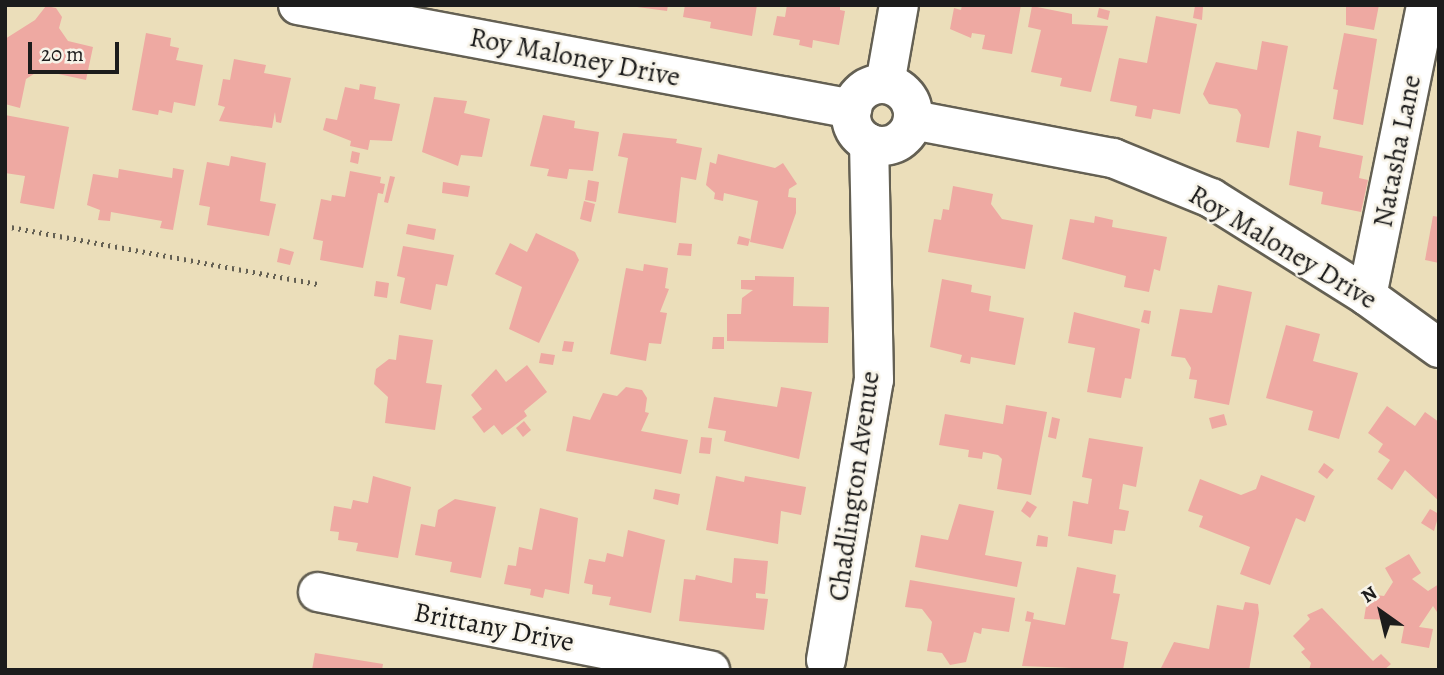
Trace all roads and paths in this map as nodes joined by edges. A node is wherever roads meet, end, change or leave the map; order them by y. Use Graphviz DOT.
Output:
graph roads {
  1 [pos="299,5"];
  2 [pos="899,5"];
  3 [pos="1426,5"];
  4 [pos="365,11"];
  5 [pos="885,84"];
  6 [pos="852,109"];
  7 [pos="913,120"];
  8 [pos="869,143"];
  9 [pos="5,226"];
  10 [pos="318,284"];
  11 [pos="1367,296"];
  12 [pos="1439,348"];
  13 [pos="318,592"];
  14 [pos="821,666"];
  15 [pos="710,670"];
  1 -- 4 [label="street, Roy Maloney Drive"];
  2 -- 5 [label="street"];
  3 -- 11 [label="street, Natasha Lane"];
  4 -- 6 [label="street, Roy Maloney Drive"];
  5 -- 6 [label="street"];
  5 -- 7 [label="street"];
  6 -- 8 [label="street"];
  7 -- 8 [label="street"];
  7 -- 11 [label="street, Roy Maloney Drive"];
  8 -- 14 [label="street, Chadlington Avenue"];
  9 -- 10 [label="path"];
  11 -- 12 [label="street, Roy Maloney Drive"];
  13 -- 15 [label="street, Brittany Drive"];
}
